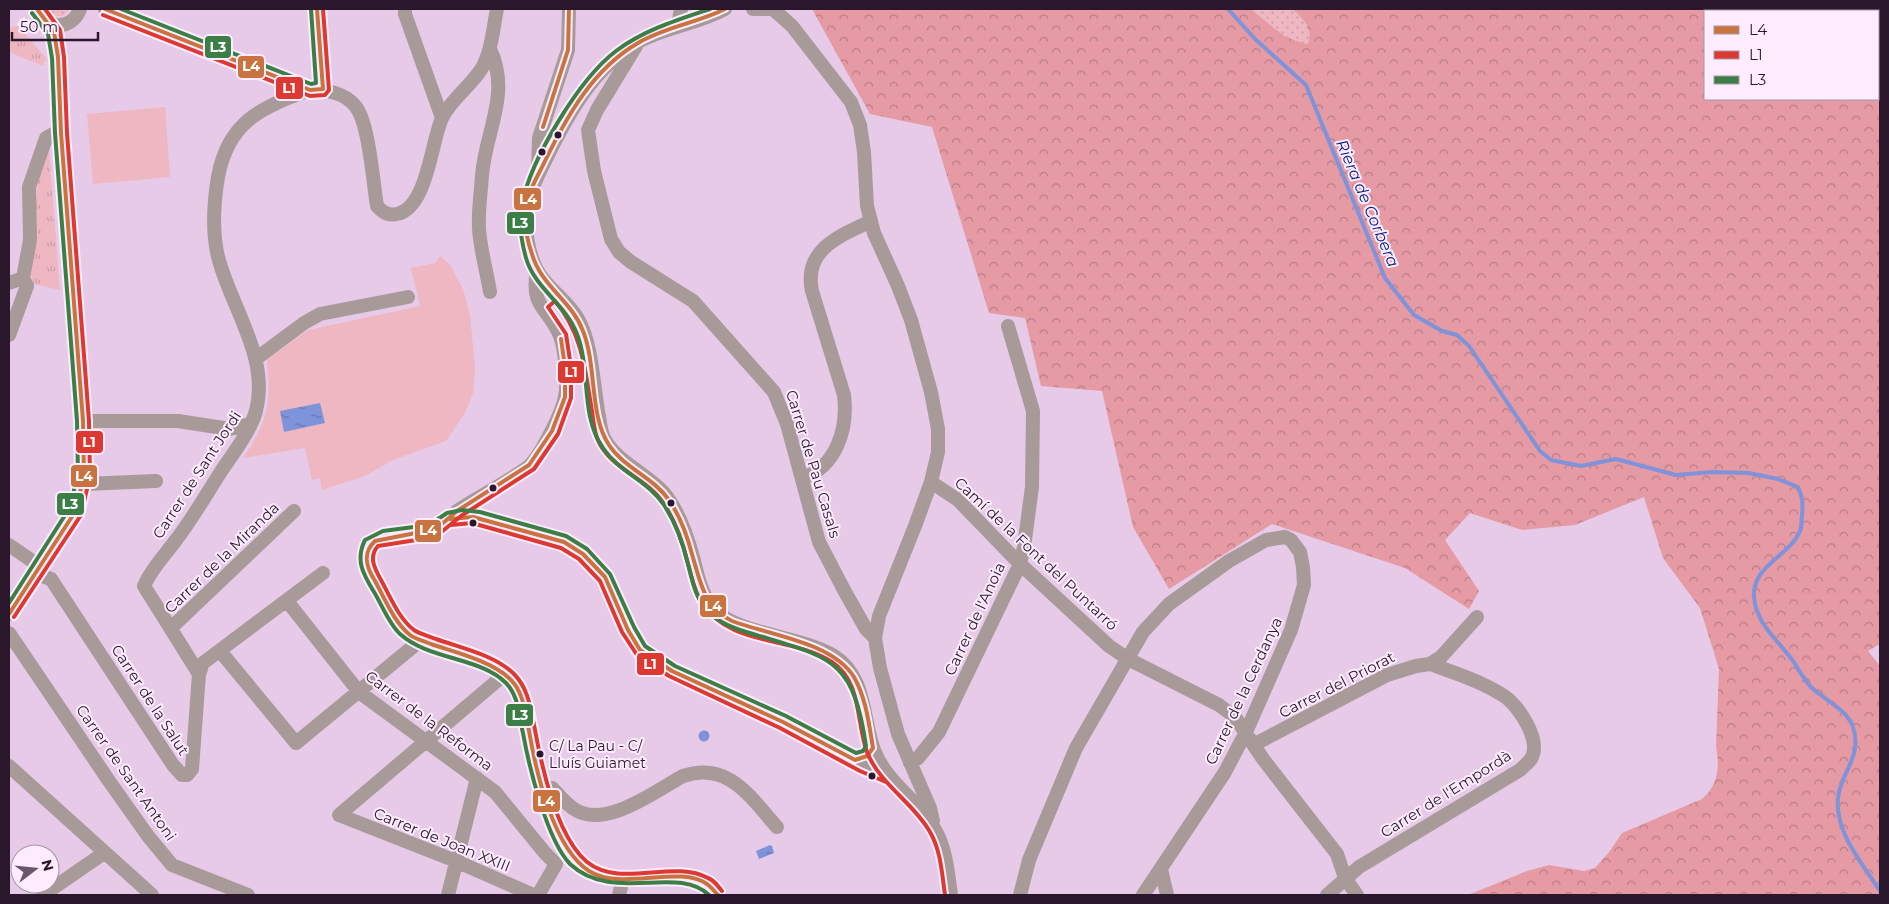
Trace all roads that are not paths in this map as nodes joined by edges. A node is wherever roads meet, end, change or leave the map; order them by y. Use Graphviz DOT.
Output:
graph roads {
  1 [pos="37,9"];
  2 [pos="80,9"];
  3 [pos="105,9"];
  4 [pos="318,9"];
  5 [pos="405,9"];
  6 [pos="497,9"];
  7 [pos="569,9"];
  8 [pos="681,9"];
  9 [pos="725,9"];
  10 [pos="739,9"];
  11 [pos="753,9"];
  12 [pos="774,9"];
  13 [pos="50,24"];
  14 [pos="66,24"];
  15 [pos="678,25"];
  16 [pos="637,43"];
  17 [pos="57,45"];
  18 [pos="490,49"];
  19 [pos="286,79"];
  20 [pos="317,89"];
  21 [pos="286,98"];
  22 [pos="442,118"];
  23 [pos="542,131"];
  24 [pos="61,134"];
  25 [pos="553,144"];
  26 [pos="538,176"];
  27 [pos="871,221"];
  28 [pos="537,271"];
  29 [pos="23,278"];
  30 [pos="9,283"];
  31 [pos="490,292"];
  32 [pos="556,293"];
  33 [pos="408,297"];
  34 [pos="540,305"];
  35 [pos="1008,326"];
  36 [pos="9,335"];
  37 [pos="257,358"];
  38 [pos="83,421"];
  39 [pos="250,424"];
  40 [pos="802,478"];
  41 [pos="156,481"];
  42 [pos="931,482"];
  43 [pos="84,484"];
  44 [pos="480,496"];
  45 [pos="294,511"];
  46 [pos="478,518"];
  47 [pos="450,519"];
  48 [pos="9,545"];
  49 [pos="1020,564"];
  50 [pos="39,570"];
  51 [pos="323,573"];
  52 [pos="287,601"];
  53 [pos="9,614"];
  54 [pos="1477,617"];
  55 [pos="172,628"];
  56 [pos="9,632"];
  57 [pos="875,638"];
  58 [pos="421,640"];
  59 [pos="220,651"];
  60 [pos="1128,659"];
  61 [pos="1430,664"];
  62 [pos="199,674"];
  63 [pos="505,674"];
  64 [pos="359,692"];
  65 [pos="1246,732"];
  66 [pos="426,742"];
  67 [pos="1255,744"];
  68 [pos="873,748"];
  69 [pos="854,760"];
  70 [pos="910,763"];
  71 [pos="9,766"];
  72 [pos="888,776"];
  73 [pos="477,778"];
  74 [pos="544,790"];
  75 [pos="777,827"];
  76 [pos="934,827"];
  77 [pos="570,852"];
  78 [pos="104,853"];
  79 [pos="456,861"];
  80 [pos="554,862"];
  81 [pos="1161,869"];
  82 [pos="1345,878"];
  83 [pos="620,889"];
  84 [pos="43,895"];
  85 [pos="152,895"];
  86 [pos="248,895"];
  87 [pos="448,895"];
  88 [pos="533,895"];
  89 [pos="538,895"];
  90 [pos="718,895"];
  91 [pos="951,895"];
  92 [pos="1020,895"];
  93 [pos="1144,895"];
  94 [pos="1167,895"];
  95 [pos="1327,895"];
  96 [pos="1357,895"];
  1 -- 13 [label="street"];
  2 -- 14 [label="street"];
  3 -- 19 [label="street"];
  4 -- 20 [label="street"];
  5 -- 22 [label="street"];
  6 -- 18 [label="street"];
  7 -- 23 [label="street"];
  8 -- 15 [label="street"];
  9 -- 10 [label="street"];
  9 -- 15 [label="street"];
  11 -- 12 [label="street"];
  12 -- 27 [label="street"];
  13 -- 14 [label="street"];
  13 -- 17 [label="street"];
  14 -- 17 [label="street"];
  15 -- 16 [label="street"];
  16 -- 25 [label="street"];
  16 -- 40 [label="street, Carrer de Pau Casals"];
  17 -- 24 [label="street"];
  18 -- 22 [label="street"];
  18 -- 31 [label="street"];
  19 -- 20 [label="street"];
  19 -- 21 [label="street"];
  20 -- 21 [label="street, Carrer de Sant Jordi"];
  20 -- 22 [label="street"];
  21 -- 37 [label="street, Carrer de Sant Jordi"];
  23 -- 25 [label="street"];
  23 -- 26 [label="street"];
  24 -- 29 [label="street"];
  24 -- 38 [label="street"];
  25 -- 26 [label="street"];
  26 -- 28 [label="street"];
  27 -- 40 [label="street"];
  27 -- 42 [label="street"];
  28 -- 32 [label="street"];
  28 -- 34 [label="street"];
  29 -- 30 [label="street"];
  29 -- 36 [label="street"];
  32 -- 34 [label="street"];
  32 -- 68 [label="street"];
  33 -- 37 [label="street"];
  34 -- 44 [label="street"];
  35 -- 49 [label="street, Carrer de l'Anoia"];
  37 -- 39 [label="street, Carrer de Sant Jordi"];
  38 -- 39 [label="street"];
  38 -- 43 [label="street"];
  39 -- 55 [label="street, Carrer de Sant Jordi"];
  40 -- 57 [label="street, Carrer de Pau Casals"];
  41 -- 43 [label="street"];
  42 -- 49 [label="street, Camí de la Font del Puntarró"];
  42 -- 57 [label="street"];
  43 -- 50 [label="street"];
  44 -- 46 [label="street"];
  44 -- 47 [label="street"];
  45 -- 55 [label="street, Carrer de la Miranda"];
  46 -- 47 [label="street"];
  46 -- 69 [label="street"];
  47 -- 58 [label="street"];
  48 -- 50 [label="street"];
  49 -- 60 [label="street, Camí de la Font del Puntarró"];
  49 -- 70 [label="street, Carrer de l'Anoia"];
  50 -- 53 [label="street"];
  50 -- 62 [label="street, Carrer de la Salut"];
  51 -- 52 [label="street"];
  52 -- 59 [label="street"];
  52 -- 64 [label="street, Carrer de la Reforma"];
  54 -- 61 [label="street, Carrer del Priorat"];
  55 -- 62 [label="street, Carrer de Sant Jordi"];
  56 -- 86 [label="street, Carrer de Sant Antoni"];
  57 -- 70 [label="street"];
  58 -- 63 [label="street"];
  58 -- 64 [label="street"];
  59 -- 62 [label="street"];
  59 -- 64 [label="street"];
  60 -- 65 [label="street, Camí de la Font del Puntarró"];
  60 -- 65 [label="street, Carrer de la Cerdanya"];
  60 -- 92 [label="street"];
  61 -- 67 [label="street, Carrer del Priorat"];
  61 -- 82 [label="street, Carrer de l'Empordà"];
  63 -- 66 [label="street"];
  63 -- 74 [label="street"];
  64 -- 66 [label="street, Carrer de la Reforma"];
  65 -- 67 [label="street, Camí de la Font del Puntarró"];
  65 -- 81 [label="street, Carrer de la Cerdanya"];
  66 -- 73 [label="street, Carrer de la Reforma"];
  66 -- 79 [label="street, Carrer de Joan XXIII"];
  67 -- 82 [label="street, Camí de la Font del Puntarró"];
  68 -- 69 [label="street"];
  68 -- 72 [label="street"];
  69 -- 72 [label="street"];
  70 -- 76 [label="street"];
  71 -- 78 [label="street"];
  72 -- 76 [label="street"];
  73 -- 79 [label="street"];
  73 -- 80 [label="street, Carrer de la Reforma"];
  74 -- 75 [label="street"];
  74 -- 77 [label="street"];
  76 -- 91 [label="street"];
  77 -- 80 [label="street"];
  77 -- 83 [label="street"];
  78 -- 84 [label="street"];
  78 -- 85 [label="street"];
  79 -- 87 [label="street"];
  79 -- 88 [label="street, Carrer de Joan XXIII"];
  80 -- 89 [label="street"];
  81 -- 93 [label="street, Carrer de la Cerdanya"];
  81 -- 94 [label="street"];
  82 -- 95 [label="street, Carrer de l'Empordà"];
  82 -- 96 [label="street, Camí de la Font del Puntarró"];
  83 -- 90 [label="street"];
}
